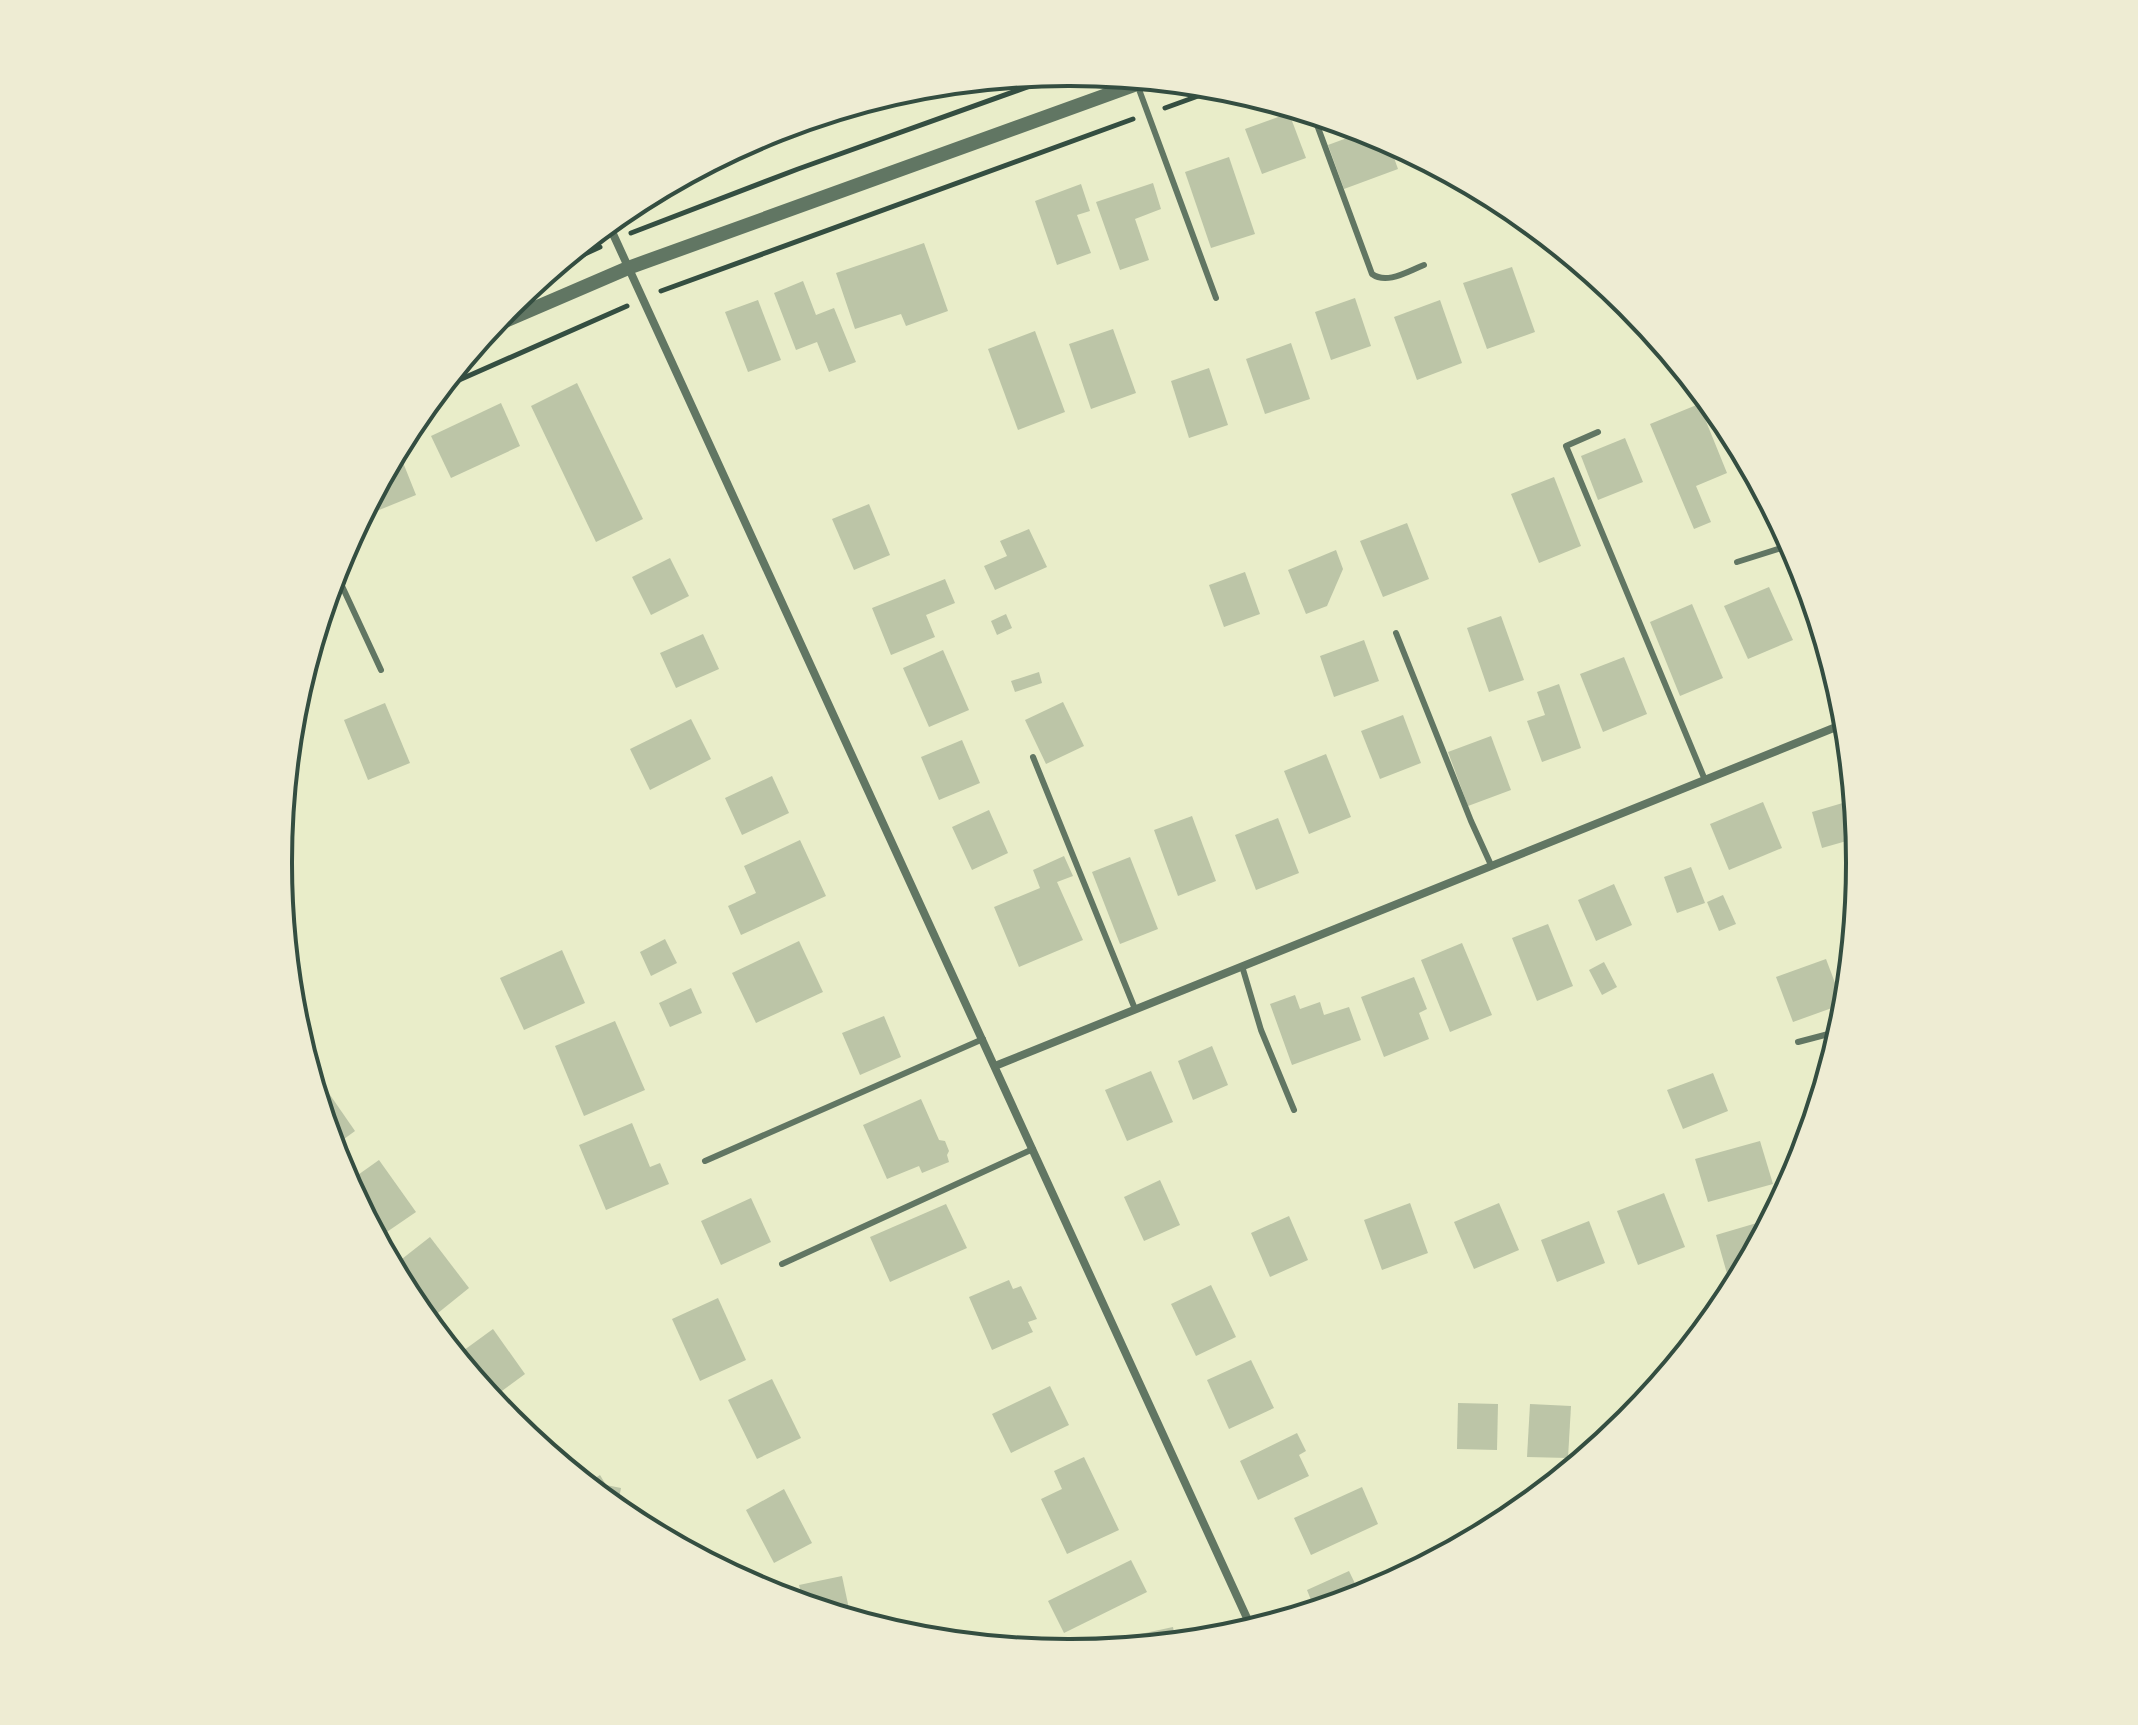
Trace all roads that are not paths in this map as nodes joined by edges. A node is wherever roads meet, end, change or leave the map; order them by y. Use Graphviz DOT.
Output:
graph roads {
  1 [pos="1124,88"];
  2 [pos="1144,90"];
  3 [pos="1318,127"];
  4 [pos="613,234"];
  5 [pos="1424,265"];
  6 [pos="628,268"];
  7 [pos="1216,298"];
  8 [pos="518,316"];
  9 [pos="1598,432"];
  10 [pos="1779,549"];
  11 [pos="1737,562"];
  12 [pos="343,589"];
  13 [pos="1396,633"];
  14 [pos="381,670"];
  15 [pos="1834,728"];
  16 [pos="1033,757"];
  17 [pos="1705,780"];
  18 [pos="1491,865"];
  19 [pos="1242,966"];
  20 [pos="1135,1009"];
  21 [pos="1826,1035"];
  22 [pos="983,1039"];
  23 [pos="1798,1042"];
  24 [pos="995,1066"];
  25 [pos="1294,1110"];
  26 [pos="1033,1149"];
  27 [pos="705,1161"];
  28 [pos="782,1264"];
  29 [pos="1247,1618"];
  1 -- 6 [label="street"];
  2 -- 7 [label="lane"];
  3 -- 5 [label="lane"];
  4 -- 6 [label="street"];
  6 -- 8 [label="street"];
  6 -- 22 [label="street"];
  9 -- 17 [label="lane"];
  10 -- 11 [label="lane"];
  12 -- 14 [label="lane"];
  13 -- 18 [label="lane"];
  15 -- 17 [label="street"];
  16 -- 20 [label="lane"];
  17 -- 18 [label="street"];
  18 -- 19 [label="street"];
  19 -- 20 [label="street"];
  19 -- 25 [label="lane"];
  20 -- 24 [label="street"];
  21 -- 23 [label="lane"];
  22 -- 24 [label="street"];
  22 -- 27 [label="lane"];
  24 -- 26 [label="street"];
  26 -- 28 [label="lane"];
  26 -- 29 [label="street"];
}
